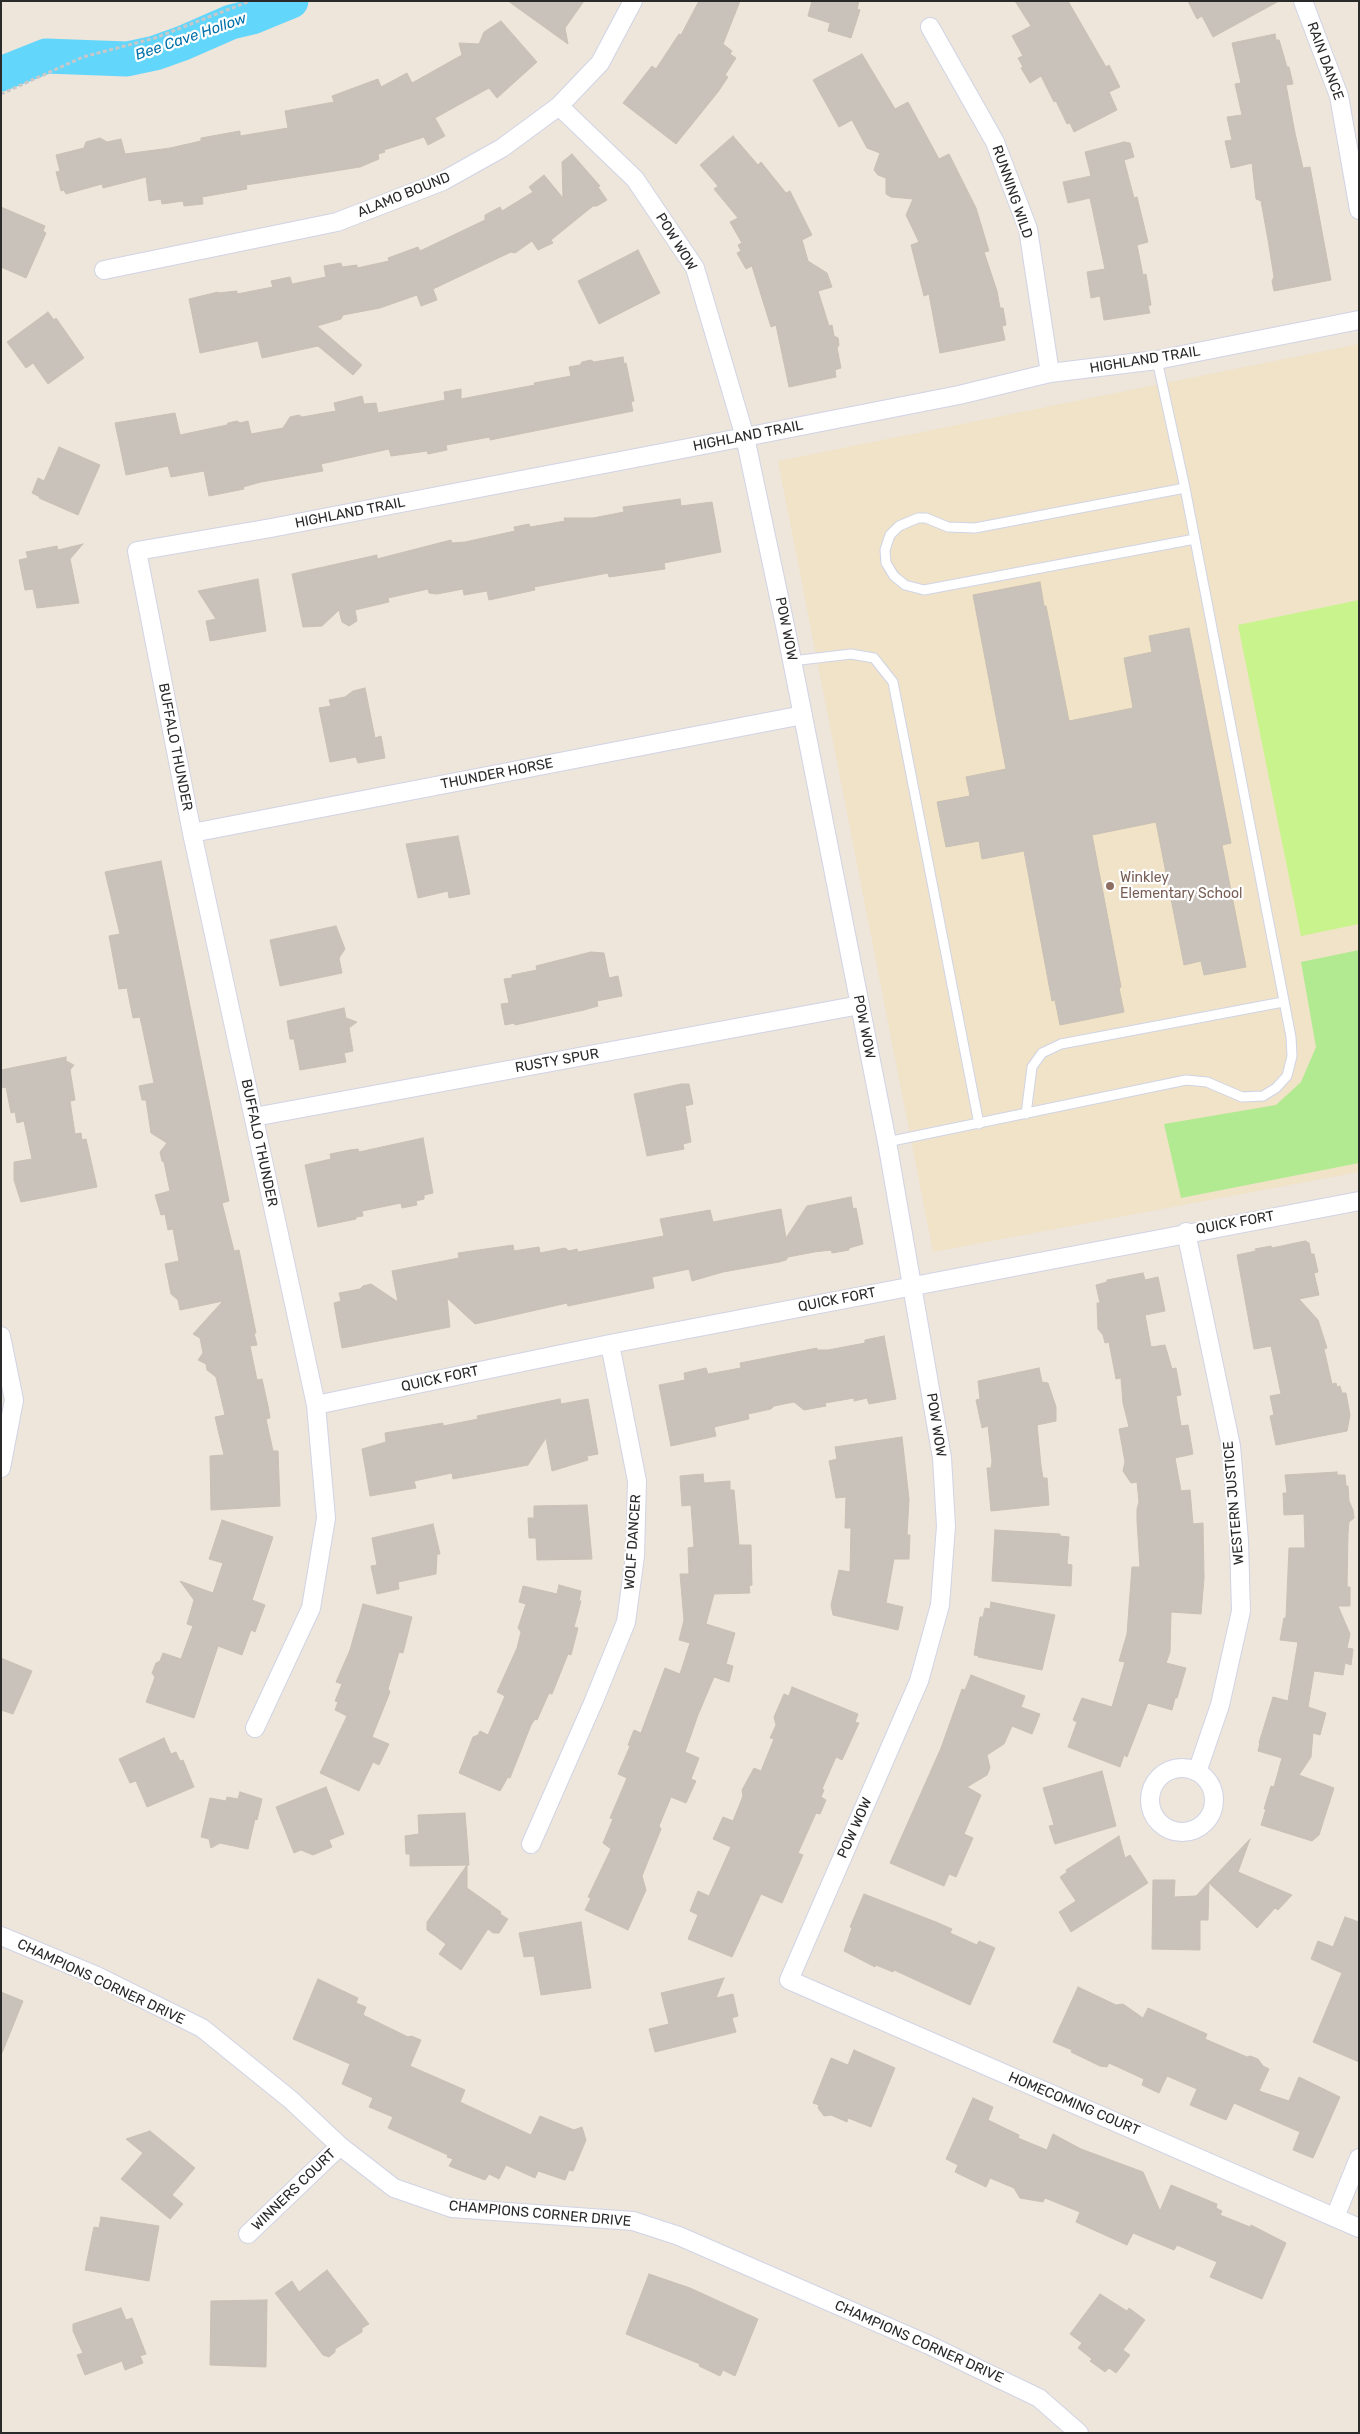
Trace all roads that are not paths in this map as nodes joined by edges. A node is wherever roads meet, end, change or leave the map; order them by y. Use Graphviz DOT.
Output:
graph roads {
  1 [pos="633,1"];
  2 [pos="1303,1"];
  3 [pos="930,27"];
  4 [pos="559,106"];
  5 [pos="1359,210"];
  6 [pos="104,270"];
  7 [pos="1359,320"];
  8 [pos="1157,360"];
  9 [pos="1050,373"];
  10 [pos="745,437"];
  11 [pos="1186,488"];
  12 [pos="1195,539"];
  13 [pos="137,551"];
  14 [pos="792,661"];
  15 [pos="803,715"];
  16 [pos="192,833"];
  17 [pos="1283,1002"];
  18 [pos="860,1005"];
  19 [pos="1026,1114"];
  20 [pos="254,1117"];
  21 [pos="979,1124"];
  22 [pos="887,1142"];
  23 [pos="1359,1201"];
  24 [pos="1186,1232"];
  25 [pos="913,1286"];
  26 [pos="1,1336"];
  27 [pos="610,1344"];
  28 [pos="316,1405"];
  29 [pos="1,1468"];
  30 [pos="255,1728"];
  31 [pos="1197,1772"];
  32 [pos="531,1844"];
  33 [pos="1,1936"];
  34 [pos="789,1980"];
  35 [pos="340,2146"];
  36 [pos="1359,2158"];
  37 [pos="1335,2217"];
  38 [pos="1359,2228"];
  39 [pos="248,2234"];
  40 [pos="1079,2433"];
  1 -- 4 [label="street, ALAMO BOUND"];
  2 -- 5 [label="street, RAIN DANCE"];
  3 -- 9 [label="street, RUNNING WILD"];
  4 -- 6 [label="street, ALAMO BOUND"];
  4 -- 10 [label="street, POW WOW"];
  7 -- 8 [label="street, HIGHLAND TRAIL"];
  8 -- 9 [label="street, HIGHLAND TRAIL"];
  8 -- 11 [label="lane"];
  9 -- 10 [label="street, HIGHLAND TRAIL"];
  10 -- 13 [label="street, HIGHLAND TRAIL"];
  10 -- 14 [label="street, POW WOW"];
  11 -- 12 [label="lane"];
  11 -- 12 [label="lane"];
  12 -- 17 [label="lane"];
  13 -- 16 [label="street, BUFFALO THUNDER"];
  14 -- 15 [label="street, POW WOW"];
  14 -- 21 [label="lane"];
  15 -- 16 [label="street, THUNDER HORSE"];
  15 -- 18 [label="street, POW WOW"];
  16 -- 20 [label="street, BUFFALO THUNDER"];
  17 -- 19 [label="lane"];
  17 -- 19 [label="lane"];
  18 -- 20 [label="street, RUSTY SPUR"];
  18 -- 22 [label="street, POW WOW"];
  19 -- 21 [label="lane"];
  20 -- 28 [label="street, BUFFALO THUNDER"];
  21 -- 22 [label="lane"];
  22 -- 25 [label="street, POW WOW"];
  23 -- 24 [label="street, QUICK FORT"];
  24 -- 25 [label="street, QUICK FORT"];
  24 -- 31 [label="street, WESTERN JUSTICE"];
  25 -- 27 [label="street, QUICK FORT"];
  25 -- 34 [label="street, POW WOW"];
  26 -- 29 [label="street"];
  27 -- 28 [label="street, QUICK FORT"];
  27 -- 32 [label="street, WOLF DANCER"];
  28 -- 30 [label="street, BUFFALO THUNDER"];
  33 -- 35 [label="street, CHAMPIONS CORNER DRIVE"];
  34 -- 37 [label="street, HOMECOMING COURT"];
  35 -- 39 [label="street, WINNERS COURT"];
  35 -- 40 [label="street, CHAMPIONS CORNER DRIVE"];
  36 -- 37 [label="street"];
  37 -- 38 [label="street, HOMECOMING COURT"];
}
